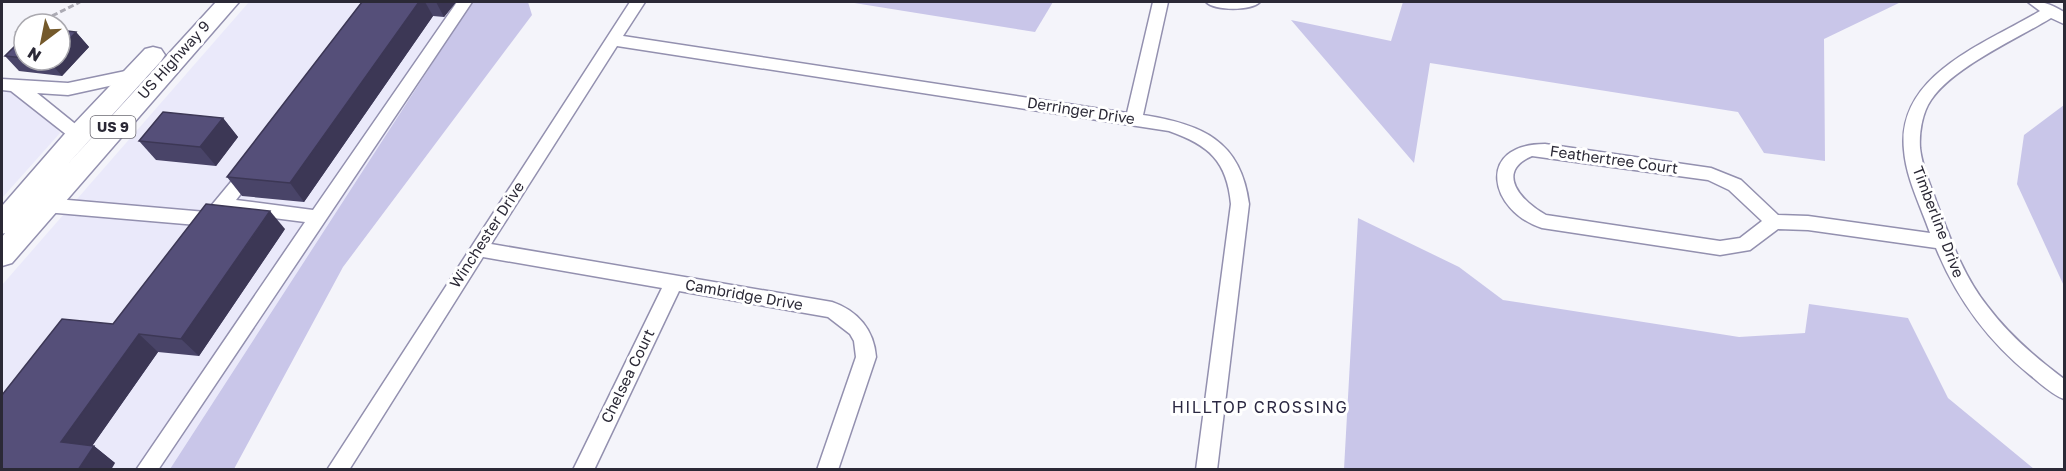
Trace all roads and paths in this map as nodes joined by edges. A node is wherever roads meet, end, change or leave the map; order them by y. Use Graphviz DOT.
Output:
graph roads {
  1 [pos="80,2"];
  2 [pos="203,2"];
  3 [pos="228,2"];
  4 [pos="464,2"];
  5 [pos="637,2"];
  6 [pos="1161,2"];
  7 [pos="1214,2"];
  8 [pos="1252,2"];
  9 [pos="2036,2"];
  10 [pos="60,12"];
  11 [pos="2058,15"];
  12 [pos="612,40"];
  13 [pos="135,75"];
  14 [pos="7,85"];
  15 [pos="1134,119"];
  16 [pos="78,135"];
  17 [pos="263,153"];
  18 [pos="45,205"];
  19 [pos="223,205"];
  20 [pos="318,217"];
  21 [pos="211,219"];
  22 [pos="1774,222"];
  23 [pos="2,224"];
  24 [pos="194,242"];
  25 [pos="1943,242"];
  26 [pos="478,249"];
  27 [pos="2,255"];
  28 [pos="674,282"];
  29 [pos="2064,390"];
  30 [pos="146,470"];
  31 [pos="337,470"];
  32 [pos="582,470"];
  33 [pos="827,470"];
  34 [pos="1206,470"];
  1 -- 10 [label="path"];
  2 -- 13 [label="highway, US Highway 9 / US 9"];
  3 -- 18 [label="highway, US Highway 9 / US 9"];
  4 -- 20 [label="street"];
  5 -- 12 [label="street, Winchester Drive"];
  6 -- 15 [label="street"];
  7 -- 8 [label="street"];
  9 -- 11 [label="street"];
  11 -- 25 [label="street, Timberline Drive"];
  12 -- 15 [label="street, Derringer Drive"];
  12 -- 26 [label="street, Winchester Drive"];
  13 -- 14 [label="street"];
  13 -- 16 [label="highway, US Highway 9 / US 9"];
  14 -- 16 [label="street"];
  15 -- 34 [label="street, Derringer Drive"];
  16 -- 23 [label="highway, US Highway 9 / US 9"];
  17 -- 19 [label="street"];
  18 -- 21 [label="street"];
  18 -- 27 [label="highway, US Highway 9 / US 9"];
  19 -- 20 [label="street"];
  19 -- 21 [label="street"];
  20 -- 30 [label="street"];
  21 -- 24 [label="street"];
  22 -- 22 [label="street, Feathertree Court"];
  22 -- 25 [label="street"];
  25 -- 29 [label="street, Timberline Drive"];
  26 -- 28 [label="street, Cambridge Drive"];
  26 -- 31 [label="street, Winchester Drive"];
  28 -- 32 [label="street, Chelsea Court"];
  28 -- 33 [label="street, Cambridge Drive"];
}
